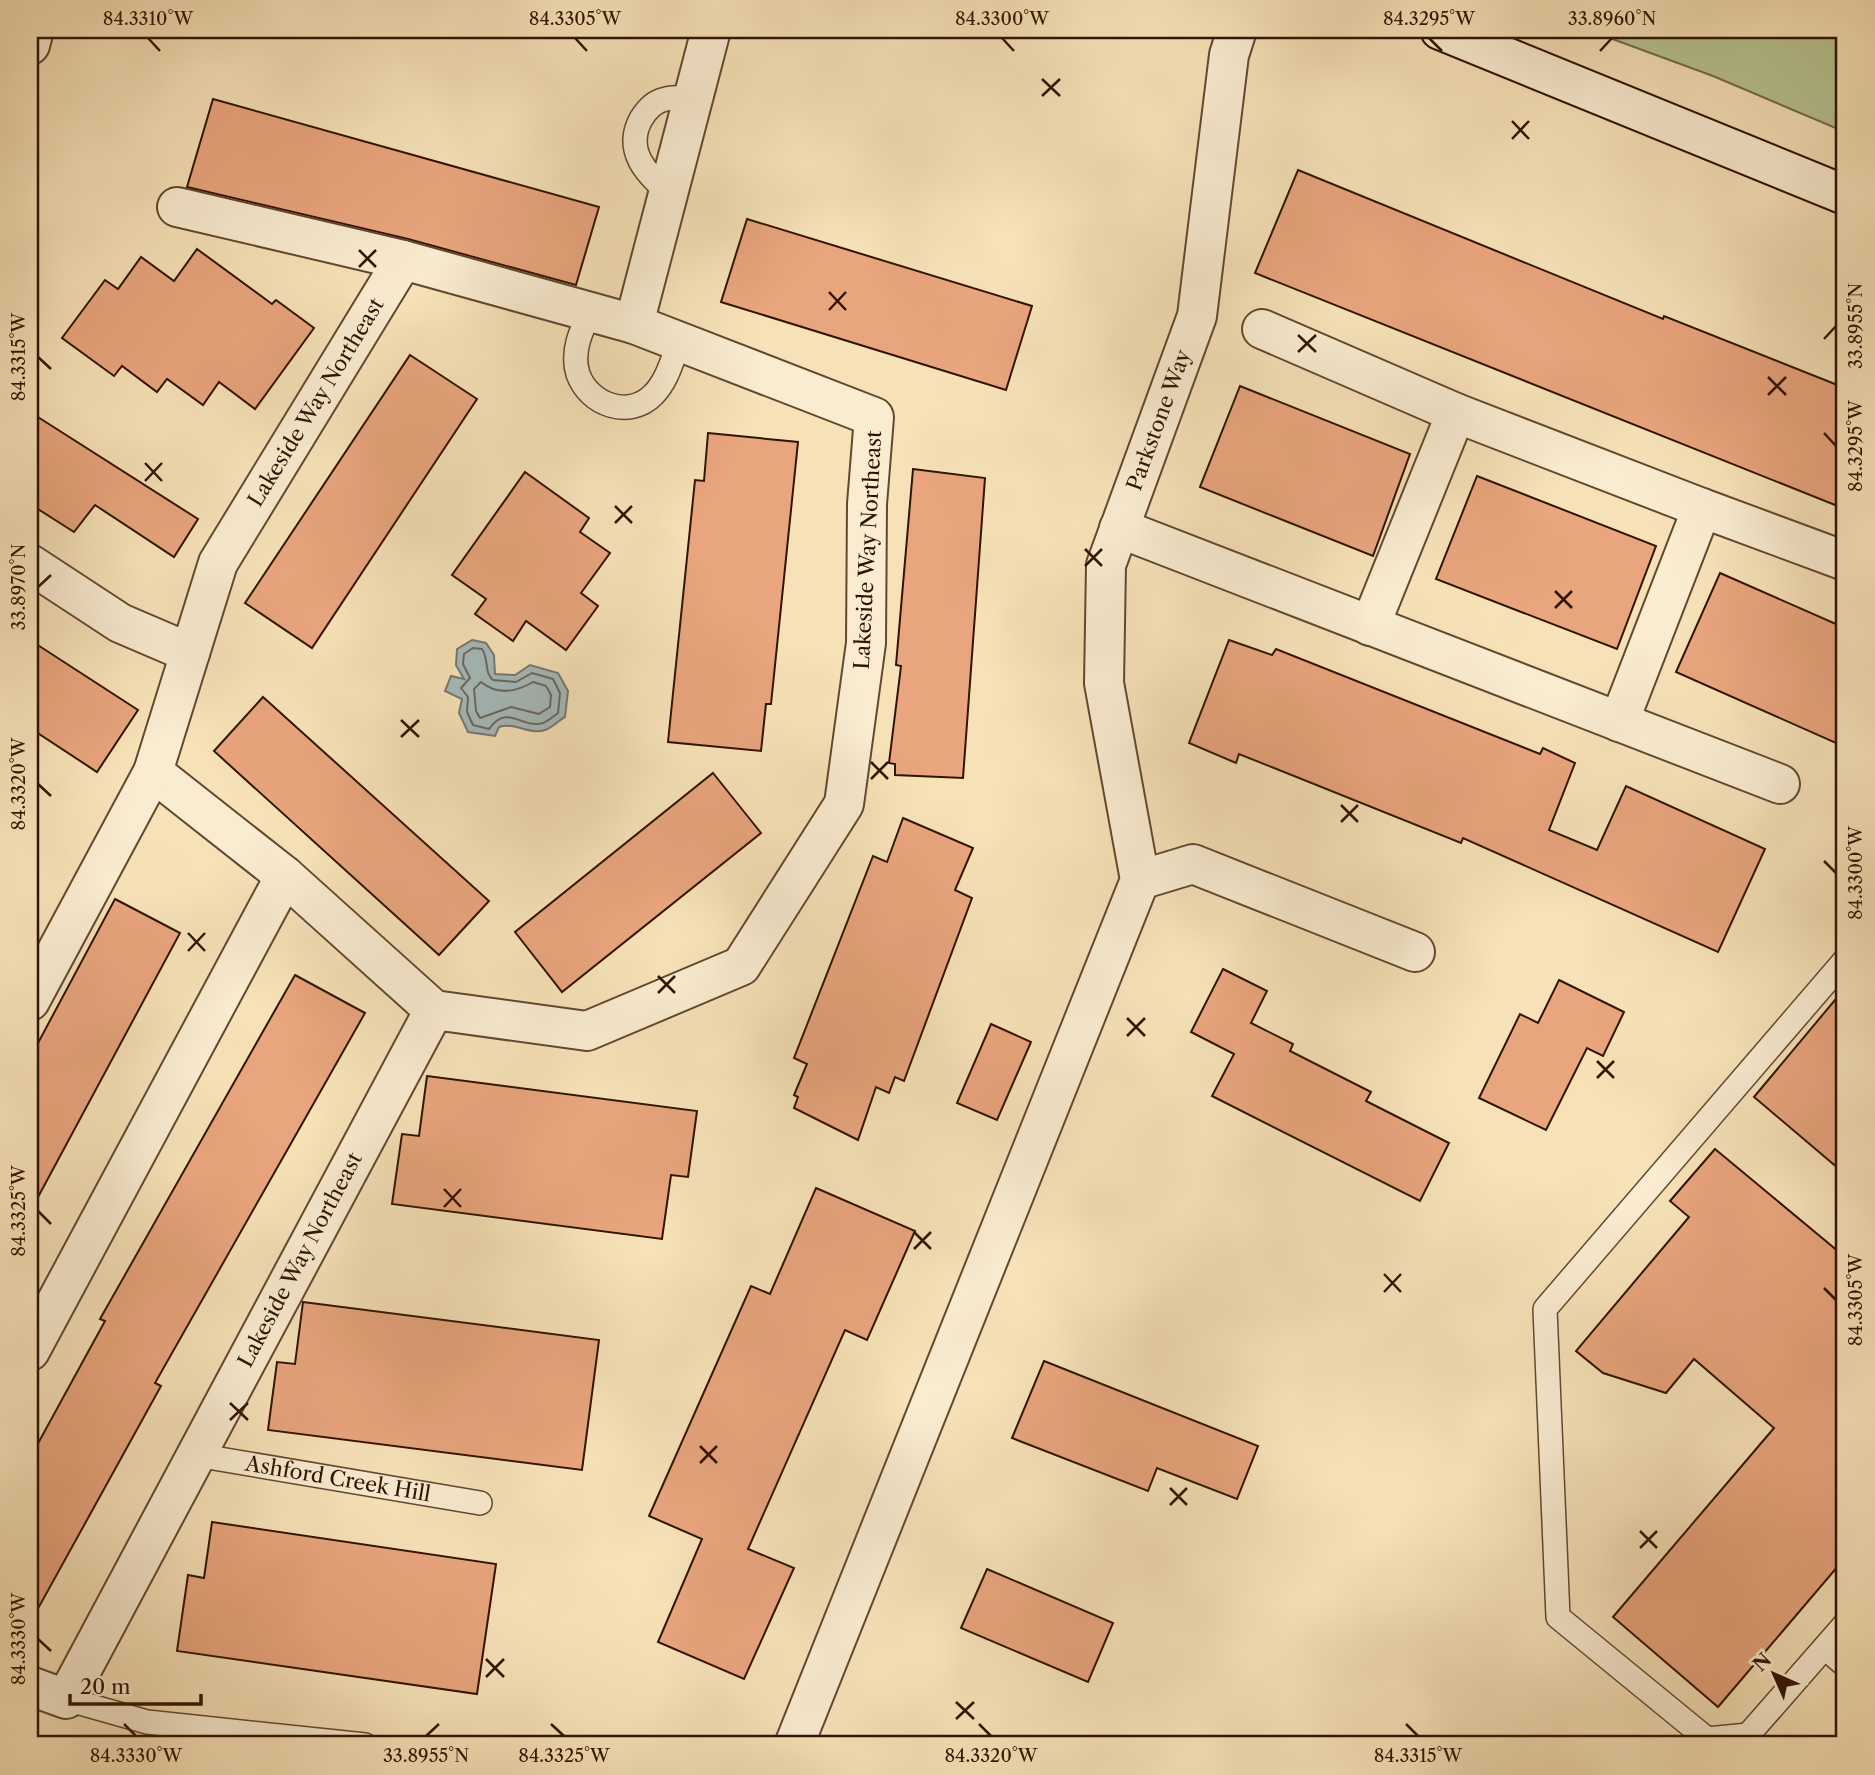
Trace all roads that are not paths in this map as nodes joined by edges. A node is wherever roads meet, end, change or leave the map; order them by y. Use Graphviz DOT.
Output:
graph roads {
  1 [pos="34,30"];
  2 [pos="711,30"];
  3 [pos="1237,30"];
  4 [pos="1440,30"];
  5 [pos="30,45"];
  6 [pos="1845,195"];
  7 [pos="177,207"];
  8 [pos="402,260"];
  9 [pos="590,312"];
  10 [pos="634,324"];
  11 [pos="1262,329"];
  12 [pos="679,342"];
  13 [pos="1456,413"];
  14 [pos="1702,508"];
  15 [pos="1119,528"];
  16 [pos="1845,561"];
  17 [pos="30,564"];
  18 [pos="1370,626"];
  19 [pos="190,653"];
  20 [pos="1619,722"];
  21 [pos="153,772"];
  22 [pos="1780,784"];
  23 [pos="285,876"];
  24 [pos="1140,880"];
  25 [pos="1415,952"];
  26 [pos="1845,960"];
  27 [pos="30,1001"];
  28 [pos="434,1010"];
  29 [pos="30,1351"];
  30 [pos="196,1455"];
  31 [pos="480,1503"];
  32 [pos="1845,1624"];
  33 [pos="1825,1648"];
  34 [pos="1845,1665"];
  35 [pos="30,1686"];
  36 [pos="66,1699"];
  37 [pos="365,1745"];
  38 [pos="794,1745"];
  1 -- 5 [label="street"];
  2 -- 10 [label="street"];
  3 -- 15 [label="street, Parkstone Way"];
  4 -- 6 [label="street"];
  7 -- 8 [label="street"];
  8 -- 9 [label="street, Lakeside Way Northeast"];
  8 -- 19 [label="street, Lakeside Way Northeast"];
  9 -- 10 [label="street, Lakeside Way Northeast"];
  9 -- 12 [label="lane"];
  10 -- 12 [label="street, Lakeside Way Northeast"];
  11 -- 13 [label="street"];
  12 -- 28 [label="street, Lakeside Way Northeast"];
  13 -- 14 [label="street"];
  13 -- 18 [label="street"];
  14 -- 16 [label="street"];
  14 -- 20 [label="street"];
  15 -- 18 [label="street"];
  15 -- 24 [label="street, Parkstone Way"];
  17 -- 19 [label="street"];
  18 -- 20 [label="street"];
  19 -- 21 [label="street, Lakeside Way Northeast"];
  20 -- 22 [label="street"];
  21 -- 23 [label="street"];
  21 -- 27 [label="street, Lakeside Way Northeast"];
  23 -- 28 [label="street"];
  23 -- 29 [label="street"];
  24 -- 25 [label="street"];
  24 -- 38 [label="street"];
  26 -- 33 [label="lane"];
  28 -- 30 [label="street, Lakeside Way Northeast"];
  30 -- 31 [label="lane, Ashford Creek Hill"];
  30 -- 36 [label="street, Lakeside Way Northeast"];
  32 -- 33 [label="lane"];
  33 -- 34 [label="lane"];
  35 -- 36 [label="street"];
  36 -- 37 [label="lane"];
}
